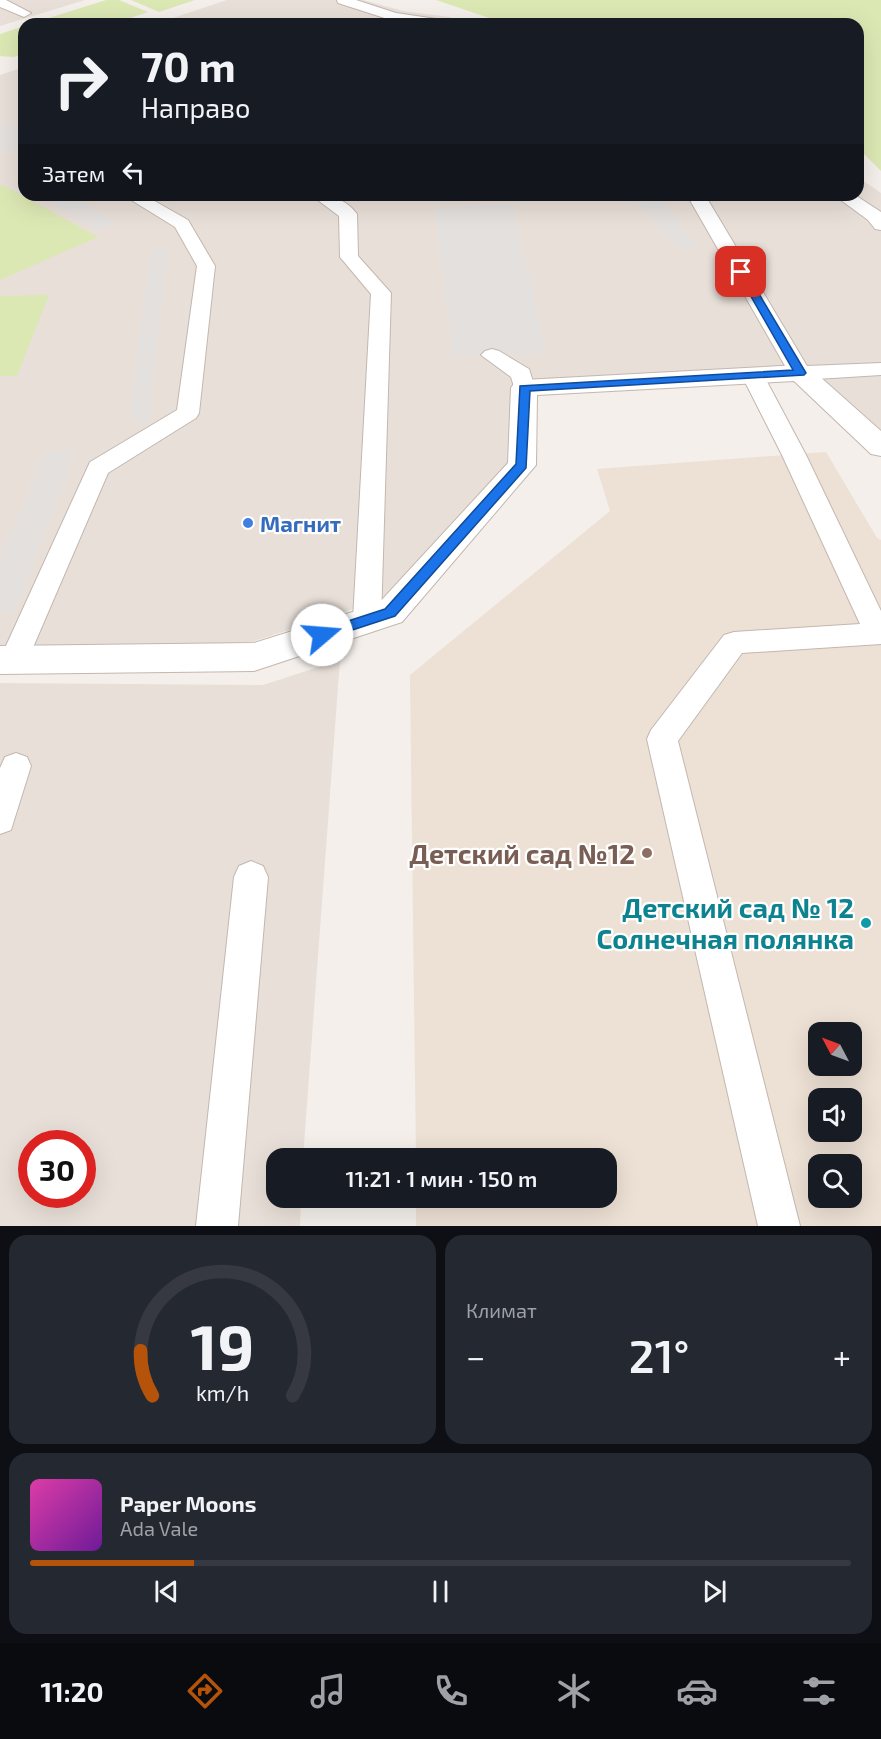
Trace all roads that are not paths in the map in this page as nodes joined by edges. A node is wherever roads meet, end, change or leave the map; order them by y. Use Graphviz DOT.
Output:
graph roads {
  1 [pos="343,0"];
  2 [pos="0,2"];
  3 [pos="24,12"];
  4 [pos="401,18"];
  5 [pos="143,201"];
  6 [pos="329,201"];
  7 [pos="700,201"];
  8 [pos="852,201"];
  9 [pos="881,225"];
  10 [pos="492,355"];
  11 [pos="881,369"];
  12 [pos="800,373"];
  13 [pos="753,376"];
  14 [pos="524,388"];
  15 [pos="881,447"];
  16 [pos="367,620"];
  17 [pos="880,633"];
  18 [pos="7,659"];
  19 [pos="16,766"];
  20 [pos="0,820"];
  21 [pos="250,878"];
  22 [pos="217,1226"];
  23 [pos="779,1226"];
  1 -- 4 [label="lane"];
  2 -- 3 [label="lane"];
  5 -- 18 [label="lane"];
  6 -- 16 [label="lane"];
  7 -- 12 [label="lane"];
  8 -- 9 [label="lane"];
  10 -- 14 [label="lane"];
  11 -- 12 [label="lane"];
  12 -- 13 [label="street"];
  12 -- 15 [label="street"];
  13 -- 14 [label="street"];
  13 -- 17 [label="lane"];
  14 -- 16 [label="street"];
  16 -- 18 [label="street"];
  17 -- 23 [label="lane"];
  19 -- 20 [label="lane"];
  21 -- 22 [label="lane"];
}
